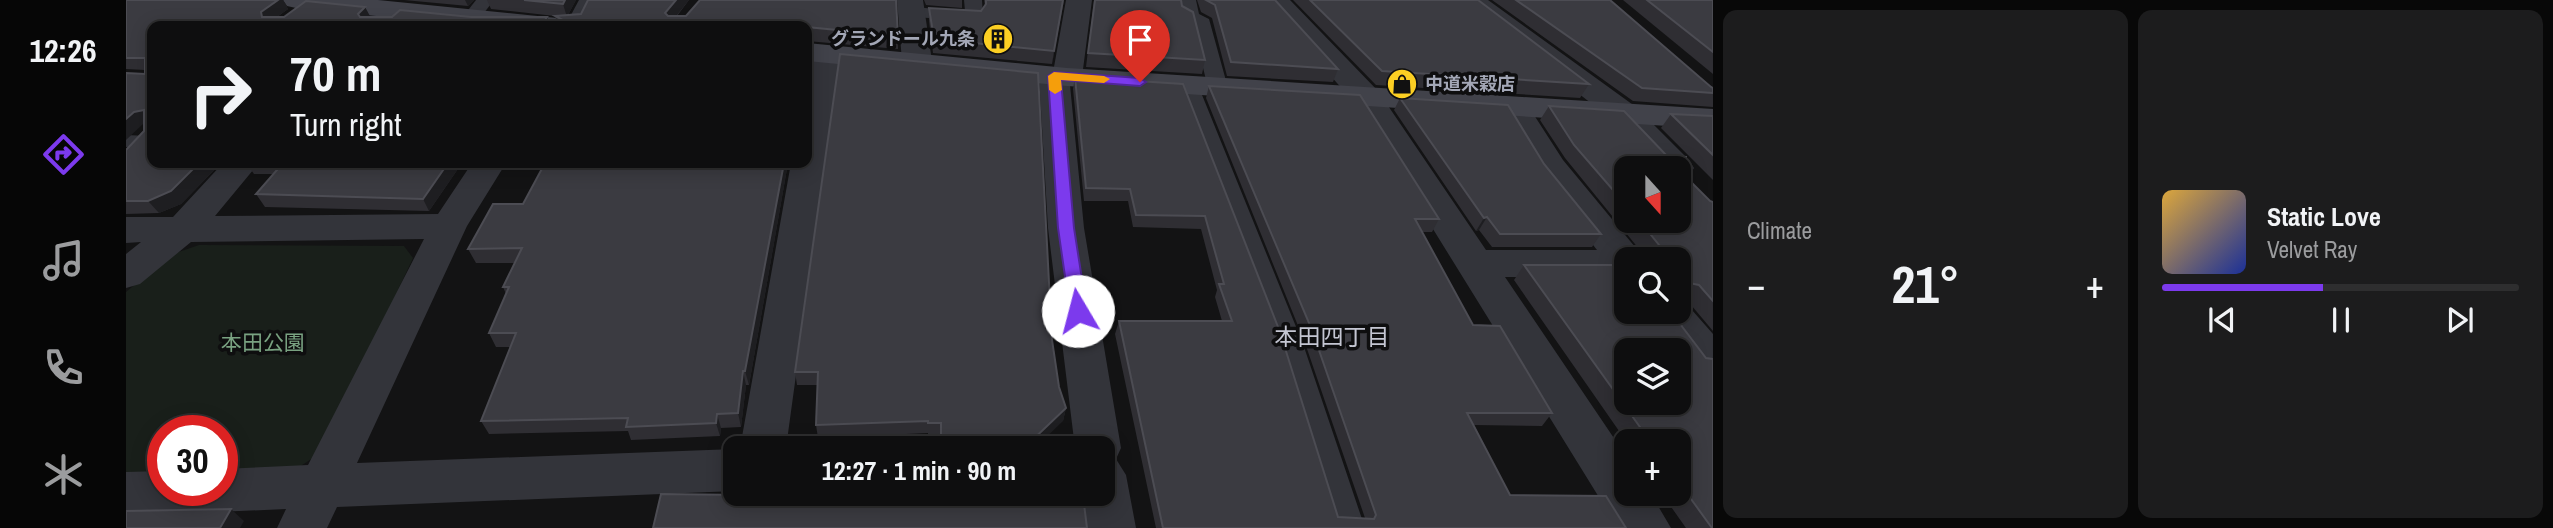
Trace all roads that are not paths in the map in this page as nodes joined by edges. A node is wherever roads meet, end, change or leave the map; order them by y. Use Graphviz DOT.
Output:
graph roads {
  1 [pos="588,0"];
  2 [pos="972,0"];
  3 [pos="1079,0"];
  4 [pos="1187,0"];
  5 [pos="1275,0"];
  6 [pos="1471,0"];
  7 [pos="911,6"];
  8 [pos="299,7"];
  9 [pos="478,9"];
  10 [pos="389,11"];
  11 [pos="534,21"];
  12 [pos="577,21"];
  13 [pos="816,53"];
  14 [pos="917,61"];
  15 [pos="1061,76"];
  16 [pos="812,83"];
  17 [pos="1188,85"];
  18 [pos="1218,88"];
  19 [pos="1367,98"];
  20 [pos="1514,108"];
  21 [pos="1625,114"];
  22 [pos="1712,119"];
  23 [pos="1666,156"];
  24 [pos="238,168"];
  25 [pos="486,168"];
  26 [pos="801,168"];
  27 [pos="449,226"];
  28 [pos="183,229"];
  29 [pos="126,230"];
  30 [pos="1615,247"];
  31 [pos="1614,261"];
  32 [pos="1475,264"];
  33 [pos="126,274"];
  34 [pos="1680,324"];
  35 [pos="1709,358"];
  36 [pos="765,436"];
  37 [pos="1096,436"];
  38 [pos="723,471"];
  39 [pos="126,494"];
  40 [pos="1107,506"];
  41 [pos="313,508"];
  42 [pos="1111,528"];
  43 [pos="1349,528"];
  44 [pos="1646,528"];
  1 -- 12 [label="lane"];
  2 -- 7 [label="lane"];
  3 -- 15 [label="street"];
  4 -- 18 [label="lane"];
  5 -- 19 [label="street"];
  6 -- 21 [label="street"];
  7 -- 14 [label="street"];
  8 -- 10 [label="street"];
  9 -- 10 [label="street"];
  9 -- 11 [label="street"];
  13 -- 14 [label="street"];
  13 -- 16 [label="street"];
  14 -- 15 [label="street"];
  15 -- 17 [label="street"];
  15 -- 37 [label="street"];
  17 -- 18 [label="street"];
  17 -- 43 [label="lane"];
  18 -- 19 [label="street"];
  19 -- 20 [label="street"];
  19 -- 32 [label="street"];
  20 -- 21 [label="street"];
  20 -- 30 [label="street"];
  21 -- 22 [label="street"];
  21 -- 23 [label="street"];
  24 -- 28 [label="street"];
  25 -- 27 [label="street"];
  26 -- 36 [label="street"];
  27 -- 28 [label="street"];
  27 -- 41 [label="street"];
  28 -- 29 [label="street"];
  28 -- 33 [label="street"];
  31 -- 32 [label="street"];
  32 -- 44 [label="street"];
  34 -- 35 [label="street"];
  38 -- 41 [label="street"];
  39 -- 41 [label="street"];
  40 -- 42 [label="street"];
}
